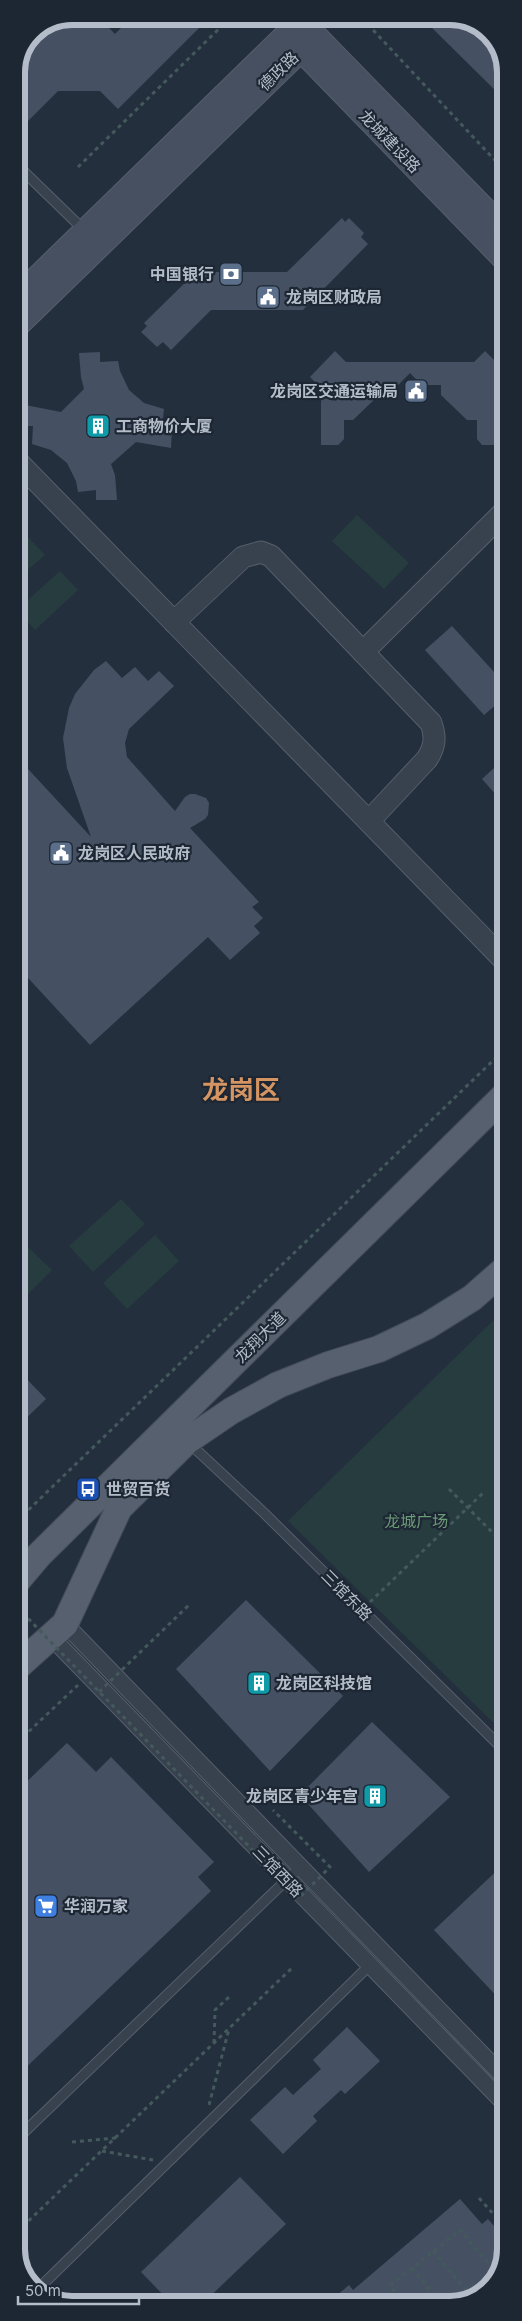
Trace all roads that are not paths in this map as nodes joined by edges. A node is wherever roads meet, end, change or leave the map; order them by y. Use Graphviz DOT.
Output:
graph roads {
  1 [pos="300,29"];
  2 [pos="25,173"];
  3 [pos="497,223"];
  4 [pos="85,232"];
  5 [pos="497,250"];
  6 [pos="25,290"];
  7 [pos="25,317"];
  8 [pos="25,469"];
  9 [pos="497,519"];
  10 [pos="174,622"];
  11 [pos="363,652"];
  12 [pos="369,821"];
  13 [pos="497,953"];
  14 [pos="497,1103"];
  15 [pos="497,1276"];
  16 [pos="187,1441"];
  17 [pos="25,1572"];
  18 [pos="58,1631"];
  19 [pos="25,1660"];
  20 [pos="497,1743"];
  21 [pos="300,1866"];
  22 [pos="287,1880"];
  23 [pos="370,1965"];
  24 [pos="497,2070"];
  25 [pos="497,2096"];
  26 [pos="25,2131"];
  27 [pos="42,2285"];
  1 -- 3 [label="main road, 龙城建设路"];
  1 -- 4 [label="main road, 德政路"];
  1 -- 5 [label="main road, 龙城建设路"];
  1 -- 7 [label="main road, 德政路"];
  2 -- 4 [label="lane"];
  4 -- 6 [label="main road, 德政路"];
  8 -- 10 [label="street"];
  9 -- 11 [label="street"];
  10 -- 11 [label="street"];
  10 -- 12 [label="street"];
  11 -- 12 [label="street"];
  12 -- 13 [label="street"];
  14 -- 17 [label="main road, 龙翔大道"];
  15 -- 16 [label="main road"];
  16 -- 18 [label="main road"];
  16 -- 20 [label="lane, 三馆东路"];
  18 -- 19 [label="main road"];
  18 -- 21 [label="street, 三馆西路"];
  18 -- 22 [label="street, 三馆西路"];
  21 -- 22 [label="lane"];
  21 -- 24 [label="street, 三馆西路"];
  22 -- 23 [label="street, 三馆西路"];
  22 -- 26 [label="lane"];
  23 -- 25 [label="street, 三馆西路"];
  23 -- 27 [label="lane"];
}
